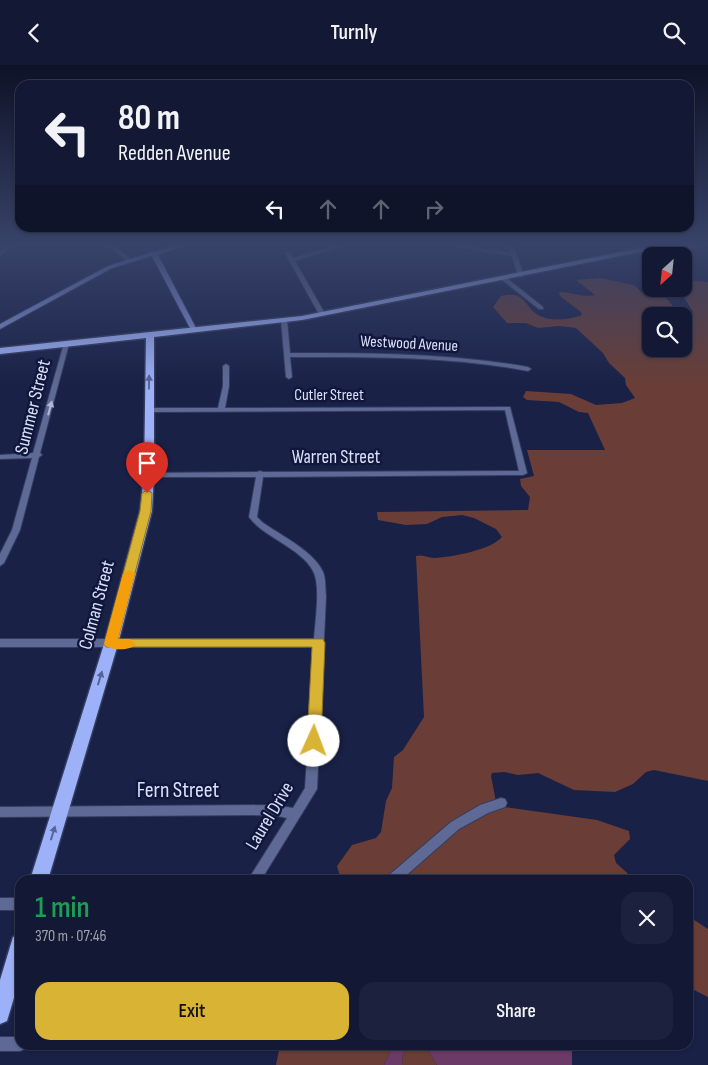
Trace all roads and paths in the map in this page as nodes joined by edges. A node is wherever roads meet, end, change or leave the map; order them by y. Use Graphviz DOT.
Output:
graph roads {
  1 [pos="63,293"];
  2 [pos="175,293"];
  3 [pos="310,293"];
  4 [pos="432,293"];
  5 [pos="521,293"];
  6 [pos="541,308"];
  7 [pos="322,314"];
  8 [pos="284,320"];
  9 [pos="0,327"];
  10 [pos="194,330"];
  11 [pos="150,335"];
  12 [pos="66,344"];
  13 [pos="0,351"];
  14 [pos="288,355"];
  15 [pos="226,366"];
  16 [pos="528,369"];
  17 [pos="288,377"];
  18 [pos="221,409"];
  19 [pos="149,410"];
  20 [pos="38,455"];
  21 [pos="0,457"];
  22 [pos="260,473"];
  23 [pos="523,473"];
  24 [pos="149,475"];
  25 [pos="0,563"];
  26 [pos="0,643"];
  27 [pos="318,643"];
  28 [pos="111,644"];
  29 [pos="501,803"];
  30 [pos="59,811"];
  31 [pos="0,812"];
  32 [pos="296,814"];
  33 [pos="40,875"];
  34 [pos="257,875"];
  35 [pos="398,875"];
  36 [pos="0,904"];
  37 [pos="15,904"];
  38 [pos="15,962"];
  39 [pos="0,1014"];
  40 [pos="0,1044"];
  41 [pos="15,1044"];
  1 -- 9 [label="main road"];
  2 -- 10 [label="main road"];
  3 -- 7 [label="street"];
  4 -- 7 [label="main road"];
  5 -- 6 [label="street"];
  7 -- 8 [label="main road"];
  8 -- 10 [label="main road"];
  8 -- 14 [label="street"];
  10 -- 11 [label="main road"];
  11 -- 12 [label="main road"];
  19 -- 11 [label="main road, Colman Street, one-way"];
  12 -- 13 [label="main road"];
  20 -- 12 [label="street, Summer Street, one-way"];
  14 -- 16 [label="street, Westwood Avenue"];
  14 -- 17 [label="street"];
  15 -- 18 [label="street"];
  18 -- 19 [label="street, Cutler Street"];
  18 -- 23 [label="street, Cutler Street"];
  19 -- 24 [label="main road, Colman Street"];
  20 -- 21 [label="street"];
  20 -- 25 [label="street, Summer Street"];
  22 -- 23 [label="street, Warren Street"];
  22 -- 24 [label="street, Warren Street"];
  22 -- 27 [label="street, Laurel Drive"];
  24 -- 28 [label="main road, Colman Street"];
  26 -- 28 [label="street"];
  27 -- 28 [label="street"];
  27 -- 32 [label="street, Laurel Drive"];
  30 -- 28 [label="main road, Colman Street, one-way"];
  29 -- 35 [label="street"];
  30 -- 31 [label="street"];
  30 -- 32 [label="street, Fern Street"];
  33 -- 30 [label="main road, Colman Street, one-way"];
  32 -- 34 [label="street, Laurel Drive"];
  36 -- 37 [label="street"];
  38 -- 39 [label="main road"];
  40 -- 41 [label="street"];
}
